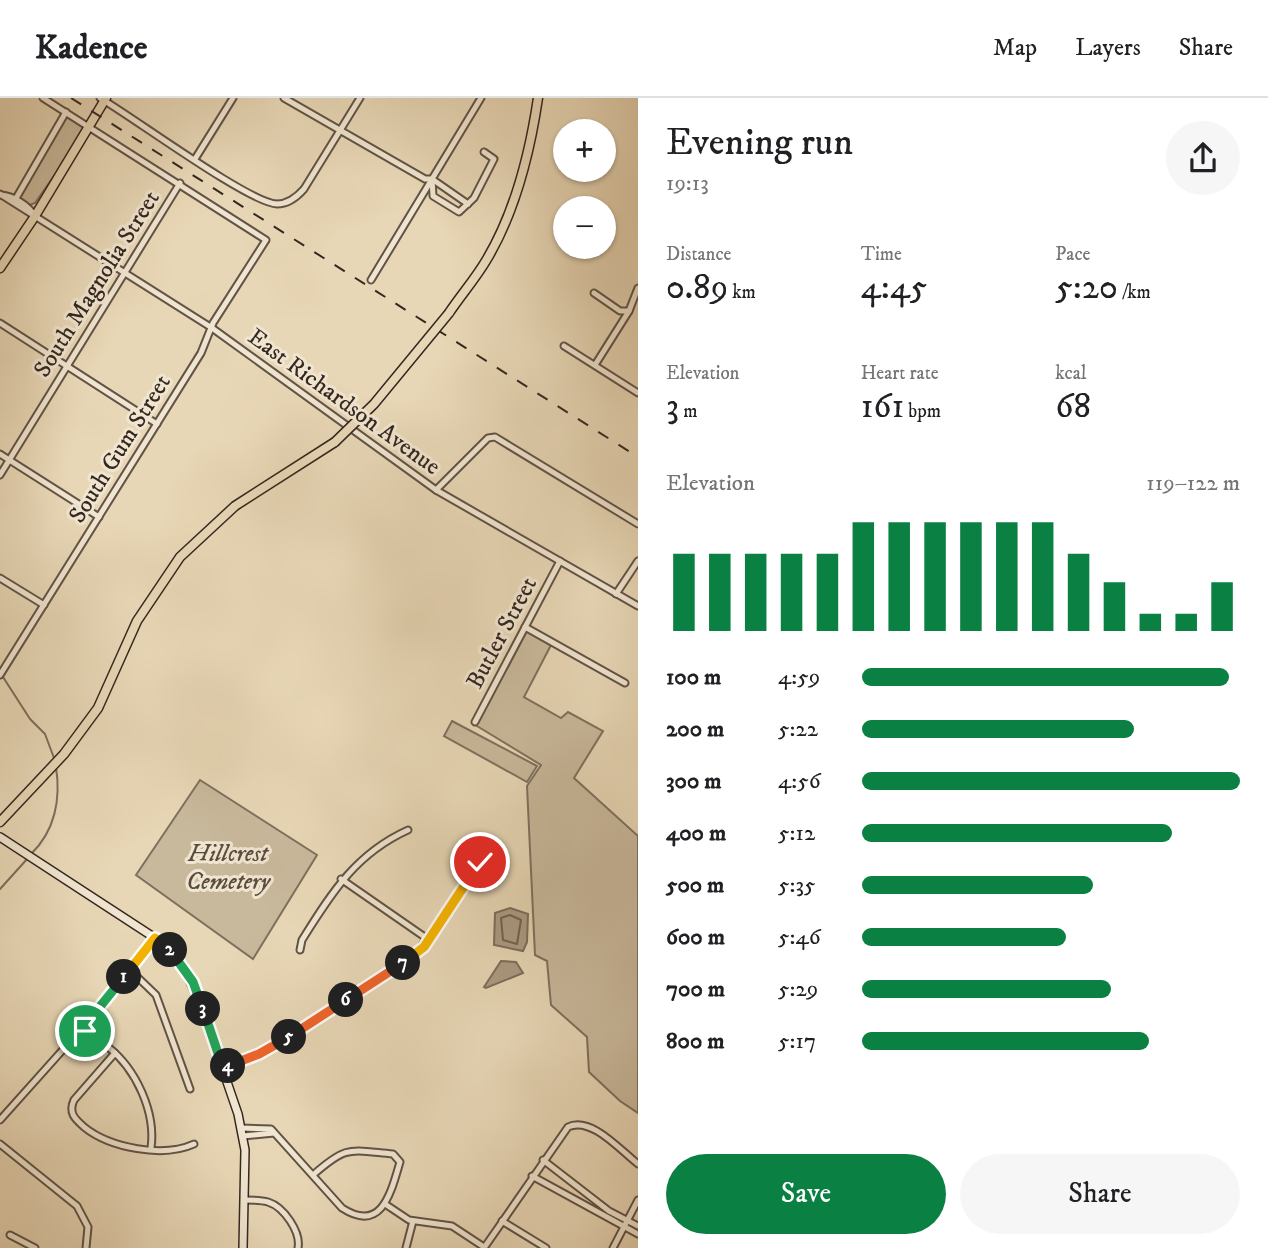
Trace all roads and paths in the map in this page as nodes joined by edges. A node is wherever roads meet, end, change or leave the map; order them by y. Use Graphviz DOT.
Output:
graph roads {
  1 [pos="43,98"];
  2 [pos="233,98"];
  3 [pos="284,98"];
  4 [pos="360,98"];
  5 [pos="481,98"];
  6 [pos="538,98"];
  7 [pos="104,99"];
  8 [pos="66,112"];
  9 [pos="89,126"];
  10 [pos="340,130"];
  11 [pos="484,152"];
  12 [pos="195,159"];
  13 [pos="432,179"];
  14 [pos="180,183"];
  15 [pos="0,195"];
  16 [pos="15,200"];
  17 [pos="468,204"];
  18 [pos="35,216"];
  19 [pos="0,268"];
  20 [pos="125,273"];
  21 [pos="371,280"];
  22 [pos="638,288"];
  23 [pos="594,293"];
  24 [pos="629,311"];
  25 [pos="0,323"];
  26 [pos="212,328"];
  27 [pos="564,346"];
  28 [pos="595,365"];
  29 [pos="67,366"];
  30 [pos="638,393"];
  31 [pos="156,424"];
  32 [pos="0,454"];
  33 [pos="9,460"];
  34 [pos="0,475"];
  35 [pos="436,490"];
  36 [pos="99,517"];
  37 [pos="638,524"];
  38 [pos="560,561"];
  39 [pos="638,561"];
  40 [pos="0,578"];
  41 [pos="616,594"];
  42 [pos="44,606"];
  43 [pos="638,607"];
  44 [pos="525,627"];
  45 [pos="0,676"];
  46 [pos="625,683"];
  47 [pos="475,722"];
  48 [pos="0,822"];
  49 [pos="408,830"];
  50 [pos="0,837"];
  51 [pos="480,862"];
  52 [pos="341,879"];
  53 [pos="155,938"];
  54 [pos="429,940"];
  55 [pos="300,950"];
  56 [pos="130,970"];
  57 [pos="85,1025"];
  58 [pos="115,1053"];
  59 [pos="223,1067"];
  60 [pos="190,1089"];
  61 [pos="0,1120"];
  62 [pos="242,1132"];
  63 [pos="0,1144"];
  64 [pos="194,1144"];
  65 [pos="151,1148"];
  66 [pos="543,1160"];
  67 [pos="638,1164"];
  68 [pos="313,1175"];
  69 [pos="532,1176"];
  70 [pos="579,1188"];
  71 [pos="571,1199"];
  72 [pos="244,1200"];
  73 [pos="638,1200"];
  74 [pos="385,1204"];
  75 [pos="413,1221"];
  76 [pos="502,1221"];
  77 [pos="627,1221"];
  78 [pos="638,1226"];
  79 [pos="624,1227"];
  80 [pos="638,1234"];
  81 [pos="10,1235"];
  82 [pos="35,1248"];
  83 [pos="86,1248"];
  84 [pos="243,1248"];
  85 [pos="298,1248"];
  86 [pos="406,1248"];
  87 [pos="484,1248"];
  88 [pos="546,1248"];
  89 [pos="613,1248"];
  1 -- 8 [label="street"];
  2 -- 12 [label="street"];
  3 -- 10 [label="street"];
  4 -- 10 [label="street"];
  5 -- 13 [label="street"];
  6 -- 48 [label="main road, bridge"];
  7 -- 9 [label="main road"];
  7 -- 12 [label="street"];
  8 -- 9 [label="street"];
  8 -- 16 [label="street"];
  9 -- 14 [label="street"];
  9 -- 18 [label="main road"];
  10 -- 12 [label="street"];
  10 -- 13 [label="street"];
  11 -- 17 [label="street"];
  13 -- 17 [label="street"];
  13 -- 17 [label="street"];
  13 -- 21 [label="street"];
  14 -- 20 [label="street, South Magnolia Street"];
  14 -- 26 [label="street, South Gum Street"];
  15 -- 16 [label="street"];
  15 -- 18 [label="street"];
  16 -- 18 [label="street"];
  18 -- 19 [label="main road"];
  18 -- 20 [label="street, East Richardson Avenue"];
  20 -- 26 [label="street, East Richardson Avenue"];
  20 -- 29 [label="street, South Magnolia Street"];
  22 -- 24 [label="street"];
  23 -- 24 [label="street"];
  24 -- 28 [label="street"];
  25 -- 29 [label="street"];
  26 -- 31 [label="street, South Gum Street"];
  26 -- 35 [label="street, East Richardson Avenue"];
  27 -- 28 [label="street"];
  28 -- 30 [label="street"];
  29 -- 31 [label="street"];
  29 -- 33 [label="street, South Magnolia Street"];
  31 -- 36 [label="street, South Gum Street"];
  32 -- 33 [label="street"];
  33 -- 34 [label="street, South Magnolia Street"];
  33 -- 36 [label="street"];
  35 -- 37 [label="street"];
  35 -- 38 [label="street, East Richardson Avenue"];
  36 -- 42 [label="street, South Gum Street"];
  38 -- 41 [label="street, East Richardson Avenue"];
  38 -- 44 [label="street, Butler Street"];
  39 -- 41 [label="street"];
  40 -- 42 [label="street"];
  41 -- 43 [label="street, East Richardson Avenue"];
  42 -- 45 [label="street, South Gum Street"];
  44 -- 46 [label="street"];
  44 -- 47 [label="street, Butler Street"];
  49 -- 52 [label="street"];
  50 -- 53 [label="street"];
  51 -- 54 [label="street"];
  52 -- 54 [label="street"];
  52 -- 55 [label="street"];
  53 -- 56 [label="street"];
  53 -- 59 [label="street"];
  54 -- 59 [label="street"];
  56 -- 57 [label="street"];
  56 -- 60 [label="street"];
  57 -- 58 [label="street"];
  57 -- 61 [label="street"];
  58 -- 65 [label="street"];
  58 -- 65 [label="street"];
  59 -- 62 [label="street"];
  62 -- 68 [label="street"];
  62 -- 72 [label="street"];
  63 -- 83 [label="street"];
  64 -- 65 [label="street"];
  66 -- 67 [label="street"];
  66 -- 69 [label="street"];
  66 -- 70 [label="street"];
  68 -- 74 [label="street"];
  68 -- 74 [label="street"];
  69 -- 71 [label="street"];
  69 -- 76 [label="street"];
  70 -- 71 [label="street"];
  70 -- 77 [label="street"];
  71 -- 79 [label="street"];
  72 -- 84 [label="street"];
  72 -- 85 [label="street"];
  73 -- 77 [label="street"];
  74 -- 75 [label="street"];
  75 -- 86 [label="street"];
  75 -- 87 [label="street"];
  76 -- 87 [label="street"];
  76 -- 88 [label="street"];
  77 -- 78 [label="street"];
  77 -- 79 [label="street"];
  79 -- 80 [label="street"];
  79 -- 89 [label="street"];
  81 -- 82 [label="street"];
}
